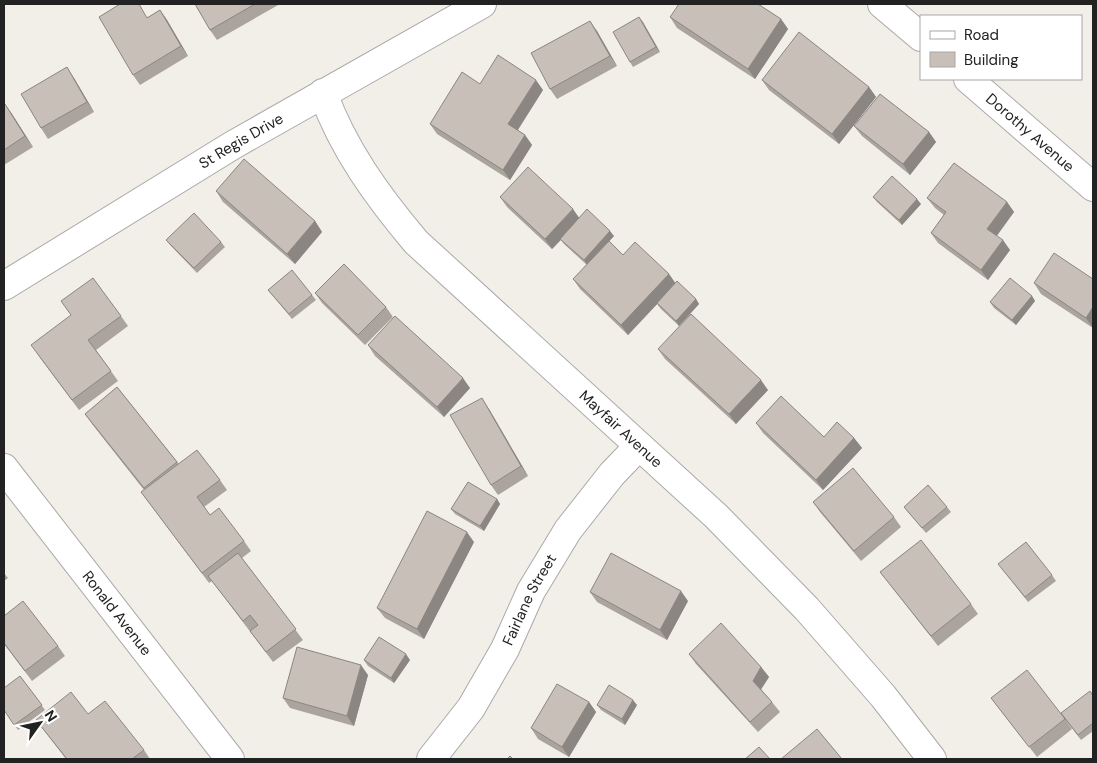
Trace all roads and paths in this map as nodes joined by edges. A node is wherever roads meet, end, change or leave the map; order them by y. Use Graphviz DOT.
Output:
graph roads {
  1 [pos="482,4"];
  2 [pos="882,4"];
  3 [pos="920,36"];
  4 [pos="969,80"];
  5 [pos="323,93"];
  6 [pos="1093,188"];
  7 [pos="4,286"];
  8 [pos="638,447"];
  9 [pos="4,468"];
  10 [pos="230,759"];
  11 [pos="431,759"];
  12 [pos="932,759"];
  1 -- 5 [label="street, St Regis Drive"];
  2 -- 3 [label="street"];
  4 -- 6 [label="street, Dorothy Avenue"];
  5 -- 7 [label="street, St Regis Drive"];
  5 -- 8 [label="street, Mayfair Avenue"];
  8 -- 11 [label="street, Fairlane Street"];
  8 -- 12 [label="street, Mayfair Avenue"];
  9 -- 10 [label="street, Ronald Avenue"];
}
